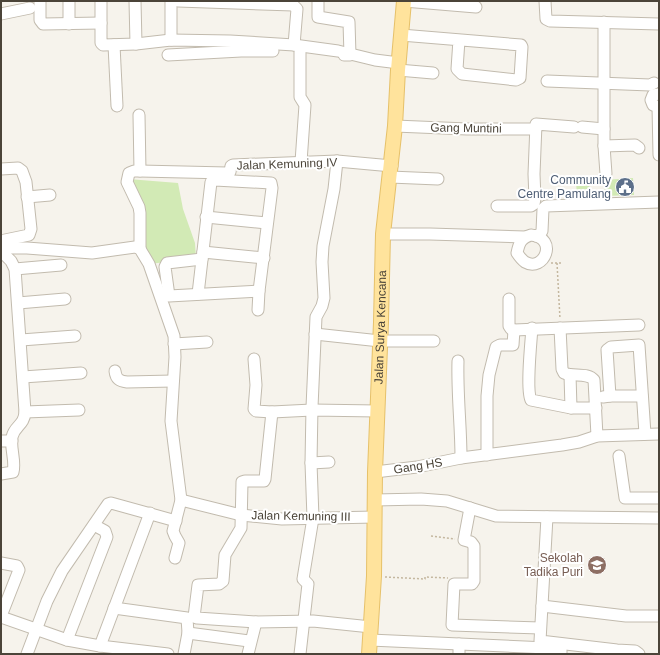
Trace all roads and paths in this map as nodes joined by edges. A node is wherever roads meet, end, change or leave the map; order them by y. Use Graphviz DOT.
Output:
graph roads {
  1 [pos="40,1"];
  2 [pos="69,1"];
  3 [pos="101,1"];
  4 [pos="135,1"];
  5 [pos="171,1"];
  6 [pos="178,1"];
  7 [pos="318,1"];
  8 [pos="404,1"];
  9 [pos="545,1"];
  10 [pos="476,7"];
  11 [pos="30,8"];
  12 [pos="1,14"];
  13 [pos="604,22"];
  14 [pos="101,23"];
  15 [pos="69,24"];
  16 [pos="659,24"];
  17 [pos="401,35"];
  18 [pos="171,40"];
  19 [pos="459,40"];
  20 [pos="136,44"];
  21 [pos="114,46"];
  22 [pos="297,48"];
  23 [pos="350,55"];
  24 [pos="168,56"];
  25 [pos="398,66"];
  26 [pos="434,73"];
  27 [pos="546,81"];
  28 [pos="604,82"];
  29 [pos="654,83"];
  30 [pos="659,94"];
  31 [pos="117,106"];
  32 [pos="658,107"];
  33 [pos="139,115"];
  34 [pos="395,126"];
  35 [pos="536,129"];
  36 [pos="604,129"];
  37 [pos="604,146"];
  38 [pos="639,148"];
  39 [pos="659,155"];
  40 [pos="337,161"];
  41 [pos="301,162"];
  42 [pos="266,164"];
  43 [pos="1,170"];
  44 [pos="140,171"];
  45 [pos="391,172"];
  46 [pos="606,174"];
  47 [pos="438,179"];
  48 [pos="264,182"];
  49 [pos="50,195"];
  50 [pos="27,197"];
  51 [pos="659,202"];
  52 [pos="497,206"];
  53 [pos="206,217"];
  54 [pos="267,224"];
  55 [pos="383,234"];
  56 [pos="530,236"];
  57 [pos="494,237"];
  58 [pos="1,243"];
  59 [pos="1,248"];
  60 [pos="140,249"];
  61 [pos="1,251"];
  62 [pos="517,253"];
  63 [pos="202,255"];
  64 [pos="264,258"];
  65 [pos="557,263"];
  66 [pos="61,265"];
  67 [pos="15,269"];
  68 [pos="259,291"];
  69 [pos="198,294"];
  70 [pos="66,299"];
  71 [pos="509,299"];
  72 [pos="18,303"];
  73 [pos="258,310"];
  74 [pos="560,324"];
  75 [pos="638,325"];
  76 [pos="532,328"];
  77 [pos="514,330"];
  78 [pos="315,334"];
  79 [pos="75,336"];
  80 [pos="21,340"];
  81 [pos="380,340"];
  82 [pos="434,341"];
  83 [pos="207,342"];
  84 [pos="174,344"];
  85 [pos="254,359"];
  86 [pos="458,361"];
  87 [pos="115,371"];
  88 [pos="81,373"];
  89 [pos="570,375"];
  90 [pos="23,377"];
  91 [pos="173,381"];
  92 [pos="642,396"];
  93 [pos="571,408"];
  94 [pos="596,408"];
  95 [pos="79,410"];
  96 [pos="312,410"];
  97 [pos="25,412"];
  98 [pos="272,412"];
  99 [pos="377,412"];
  100 [pos="645,434"];
  101 [pos="598,436"];
  102 [pos="659,436"];
  103 [pos="6,441"];
  104 [pos="487,455"];
  105 [pos="619,456"];
  106 [pos="461,458"];
  107 [pos="330,462"];
  108 [pos="311,463"];
  109 [pos="375,472"];
  110 [pos="1,474"];
  111 [pos="659,498"];
  112 [pos="181,500"];
  113 [pos="375,500"];
  114 [pos="470,508"];
  115 [pos="150,513"];
  116 [pos="242,515"];
  117 [pos="375,517"];
  118 [pos="547,517"];
  119 [pos="313,518"];
  120 [pos="659,518"];
  121 [pos="176,521"];
  122 [pos="94,525"];
  123 [pos="431,536"];
  124 [pos="464,540"];
  125 [pos="175,558"];
  126 [pos="1,563"];
  127 [pos="374,576"];
  128 [pos="454,584"];
  129 [pos="542,606"];
  130 [pos="114,608"];
  131 [pos="1,616"];
  132 [pos="659,616"];
  133 [pos="303,621"];
  134 [pos="256,622"];
  135 [pos="540,628"];
  136 [pos="36,629"];
  137 [pos="188,634"];
  138 [pos="67,640"];
  139 [pos="370,640"];
  140 [pos="249,641"];
  141 [pos="100,646"];
  142 [pos="459,649"];
  143 [pos="493,650"];
  144 [pos="527,650"];
  145 [pos="617,652"];
  146 [pos="27,654"];
  147 [pos="168,654"];
  148 [pos="184,654"];
  149 [pos="248,654"];
  150 [pos="300,654"];
  151 [pos="560,654"];
  152 [pos="639,654"];
  1 -- 15 [label="street"];
  2 -- 15 [label="street"];
  3 -- 14 [label="street"];
  4 -- 20 [label="street"];
  5 -- 18 [label="street"];
  6 -- 22 [label="street"];
  7 -- 23 [label="street"];
  8 -- 10 [label="street"];
  8 -- 17 [label="main road, Jalan Surya Kencana"];
  9 -- 13 [label="street"];
  11 -- 12 [label="street"];
  13 -- 16 [label="street"];
  13 -- 28 [label="street"];
  14 -- 15 [label="street"];
  14 -- 21 [label="street"];
  17 -- 19 [label="street"];
  17 -- 25 [label="main road, Jalan Surya Kencana"];
  18 -- 20 [label="street"];
  18 -- 22 [label="street"];
  19 -- 19 [label="street"];
  20 -- 21 [label="street"];
  21 -- 31 [label="street"];
  22 -- 23 [label="street"];
  22 -- 24 [label="street"];
  22 -- 41 [label="street"];
  23 -- 25 [label="street"];
  25 -- 26 [label="street"];
  25 -- 34 [label="main road, Jalan Surya Kencana"];
  27 -- 28 [label="street"];
  28 -- 29 [label="street"];
  28 -- 36 [label="street"];
  30 -- 32 [label="street"];
  32 -- 39 [label="street"];
  33 -- 44 [label="street"];
  34 -- 35 [label="street, Gang Muntini"];
  34 -- 45 [label="main road, Jalan Surya Kencana"];
  35 -- 36 [label="street, Gang Muntini"];
  35 -- 52 [label="street"];
  36 -- 37 [label="street"];
  37 -- 38 [label="street"];
  37 -- 46 [label="street"];
  40 -- 41 [label="street, Jalan Kemuning IV"];
  40 -- 45 [label="street, Jalan Kemuning IV"];
  40 -- 78 [label="street"];
  41 -- 42 [label="street, Jalan Kemuning IV"];
  42 -- 44 [label="street, Jalan Kemuning IV"];
  42 -- 48 [label="street"];
  43 -- 50 [label="street"];
  44 -- 60 [label="street"];
  45 -- 47 [label="street, Jalan Kemuning IV"];
  45 -- 55 [label="main road, Jalan Surya Kencana"];
  48 -- 53 [label="street"];
  48 -- 54 [label="street"];
  49 -- 50 [label="street"];
  50 -- 58 [label="street"];
  51 -- 56 [label="street"];
  53 -- 54 [label="street"];
  53 -- 63 [label="street"];
  54 -- 64 [label="street"];
  55 -- 57 [label="street"];
  55 -- 81 [label="main road, Jalan Surya Kencana"];
  56 -- 57 [label="street"];
  56 -- 62 [label="street"];
  56 -- 62 [label="street"];
  57 -- 62 [label="street"];
  59 -- 60 [label="street"];
  60 -- 84 [label="street"];
  61 -- 67 [label="street"];
  63 -- 64 [label="street"];
  63 -- 69 [label="street"];
  63 -- 69 [label="street"];
  64 -- 68 [label="street"];
  65 -- 74 [label="path"];
  66 -- 67 [label="street"];
  67 -- 72 [label="street"];
  68 -- 69 [label="street"];
  68 -- 73 [label="street"];
  70 -- 72 [label="street"];
  71 -- 77 [label="street"];
  72 -- 80 [label="street"];
  74 -- 75 [label="street"];
  74 -- 76 [label="street"];
  74 -- 89 [label="street"];
  76 -- 77 [label="street"];
  76 -- 93 [label="street"];
  77 -- 104 [label="street"];
  78 -- 81 [label="street"];
  78 -- 96 [label="street"];
  79 -- 80 [label="street"];
  80 -- 90 [label="street"];
  81 -- 82 [label="street"];
  81 -- 99 [label="main road, Jalan Surya Kencana"];
  83 -- 84 [label="street"];
  84 -- 91 [label="street"];
  85 -- 98 [label="street"];
  86 -- 106 [label="street"];
  87 -- 91 [label="street"];
  88 -- 90 [label="street"];
  89 -- 93 [label="street"];
  89 -- 94 [label="street"];
  90 -- 97 [label="street"];
  91 -- 112 [label="street"];
  92 -- 92 [label="street"];
  92 -- 100 [label="street"];
  93 -- 94 [label="street"];
  94 -- 101 [label="street"];
  95 -- 97 [label="street"];
  96 -- 98 [label="street"];
  96 -- 99 [label="street"];
  96 -- 108 [label="street"];
  97 -- 103 [label="street"];
  98 -- 116 [label="street"];
  99 -- 109 [label="main road, Jalan Surya Kencana"];
  100 -- 101 [label="street, Gang HS"];
  100 -- 102 [label="street, Gang HS"];
  101 -- 104 [label="street, Gang HS"];
  103 -- 110 [label="street"];
  104 -- 106 [label="street, Gang HS"];
  105 -- 111 [label="street"];
  106 -- 109 [label="street, Gang HS"];
  107 -- 108 [label="street"];
  108 -- 119 [label="street"];
  109 -- 113 [label="main road, Jalan Surya Kencana"];
  112 -- 116 [label="street, Jalan Kemuning III"];
  112 -- 121 [label="street"];
  113 -- 114 [label="street"];
  113 -- 117 [label="main road, Jalan Surya Kencana"];
  114 -- 118 [label="street"];
  114 -- 124 [label="street"];
  115 -- 121 [label="street"];
  115 -- 122 [label="street"];
  115 -- 130 [label="street"];
  116 -- 119 [label="street, Jalan Kemuning III"];
  116 -- 134 [label="street"];
  117 -- 119 [label="street, Jalan Kemuning III"];
  117 -- 127 [label="main road, Jalan Surya Kencana"];
  118 -- 120 [label="street"];
  118 -- 129 [label="street"];
  119 -- 133 [label="street"];
  121 -- 125 [label="street"];
  122 -- 136 [label="street"];
  122 -- 138 [label="street"];
  123 -- 124 [label="path"];
  124 -- 128 [label="street"];
  126 -- 131 [label="street"];
  127 -- 128 [label="path"];
  127 -- 139 [label="main road, Jalan Surya Kencana"];
  128 -- 135 [label="street"];
  129 -- 132 [label="street"];
  129 -- 135 [label="street"];
  130 -- 137 [label="street"];
  130 -- 141 [label="street"];
  131 -- 136 [label="street"];
  133 -- 134 [label="street"];
  133 -- 139 [label="street"];
  133 -- 150 [label="street"];
  134 -- 149 [label="street"];
  135 -- 145 [label="street"];
  136 -- 138 [label="street"];
  136 -- 146 [label="street"];
  137 -- 140 [label="street"];
  137 -- 148 [label="street"];
  138 -- 141 [label="street"];
  139 -- 142 [label="street"];
  141 -- 147 [label="street"];
  142 -- 143 [label="street"];
  143 -- 144 [label="street"];
  144 -- 151 [label="street"];
  145 -- 152 [label="street"];
}
